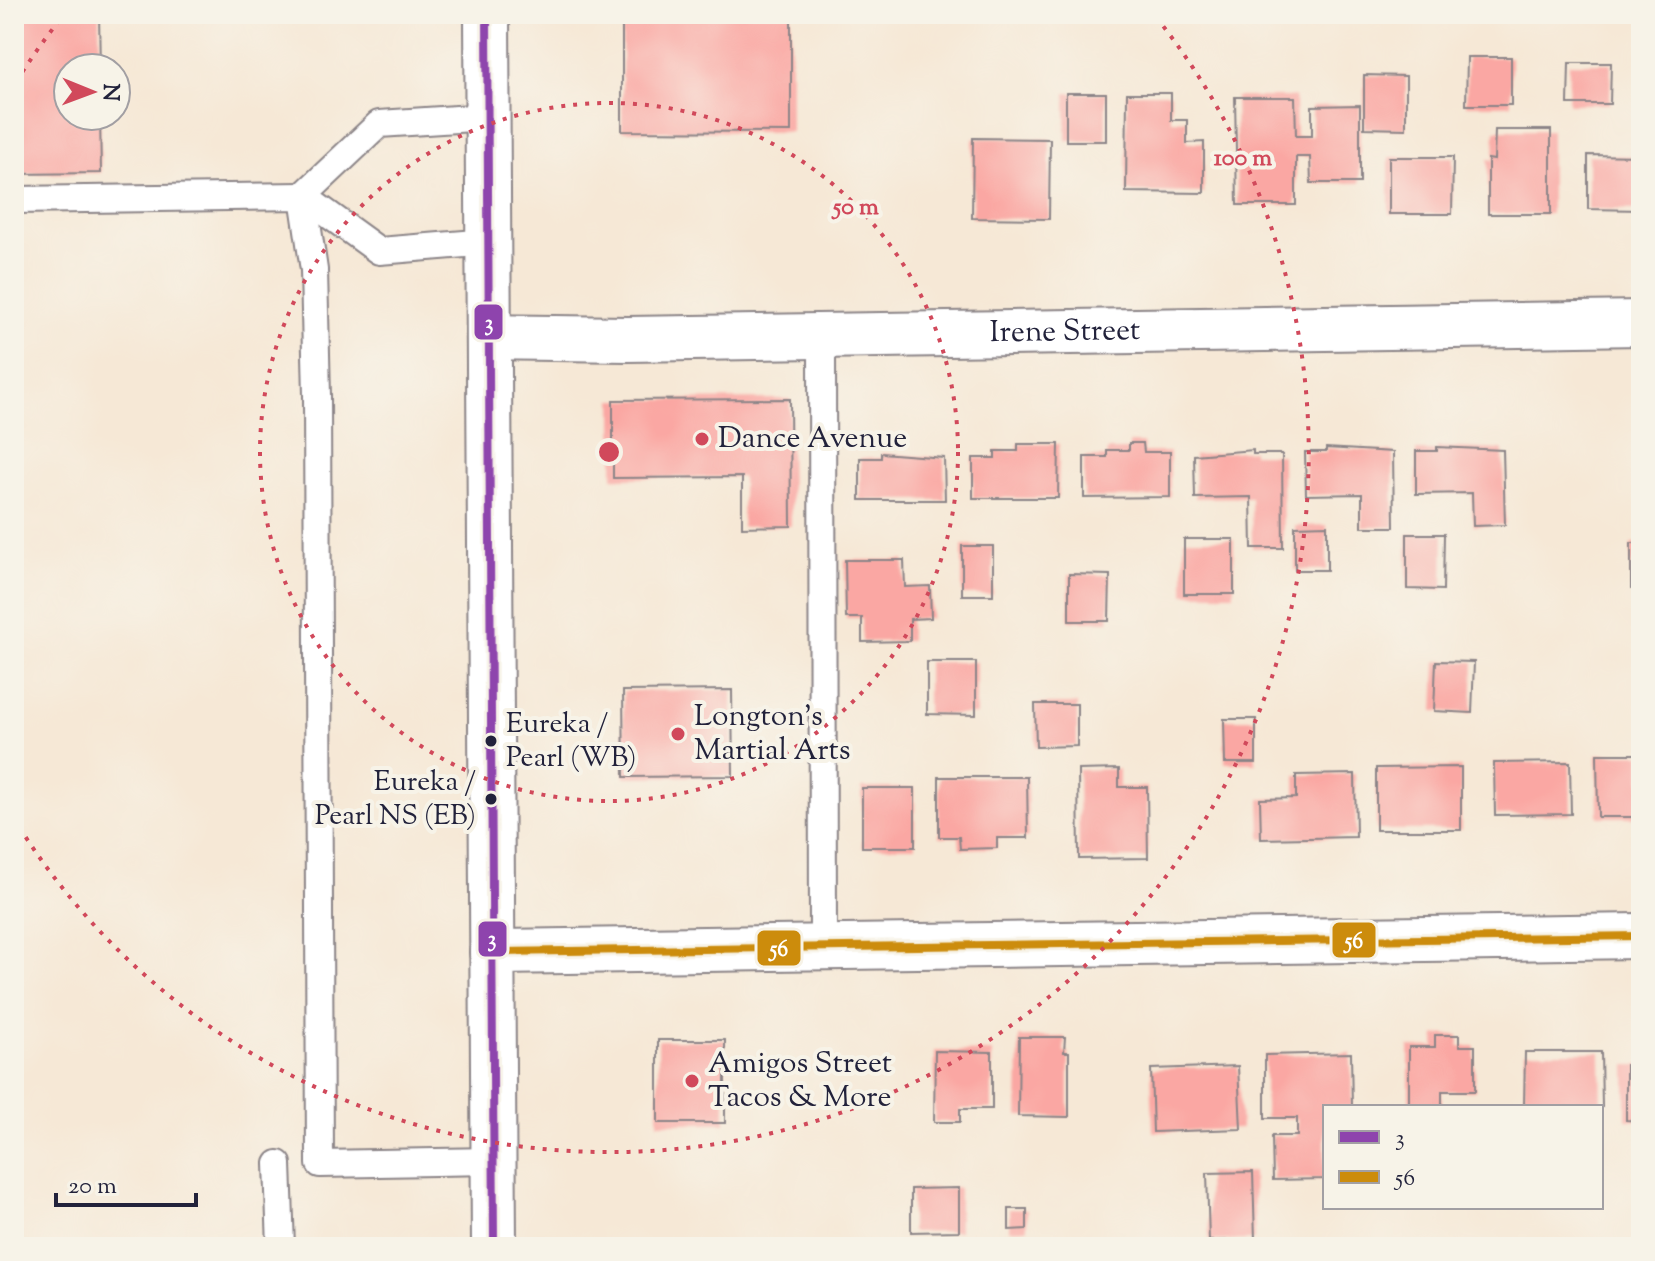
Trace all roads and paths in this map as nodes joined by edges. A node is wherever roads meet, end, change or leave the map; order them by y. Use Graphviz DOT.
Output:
graph roads {
  1 [pos="487,14"];
  2 [pos="488,117"];
  3 [pos="303,196"];
  4 [pos="14,200"];
  5 [pos="489,242"];
  6 [pos="1641,323"];
  7 [pos="822,336"];
  8 [pos="489,337"];
  9 [pos="1641,936"];
  10 [pos="823,949"];
  11 [pos="492,952"];
  12 [pos="493,1161"];
  13 [pos="278,1164"];
  14 [pos="281,1247"];
  15 [pos="494,1247"];
  1 -- 2 [label="street"];
  2 -- 3 [label="lane"];
  2 -- 5 [label="street"];
  3 -- 4 [label="lane"];
  3 -- 5 [label="lane"];
  3 -- 12 [label="lane"];
  5 -- 8 [label="street"];
  6 -- 7 [label="street, Irene Street"];
  7 -- 8 [label="street, Irene Street"];
  7 -- 10 [label="lane"];
  8 -- 11 [label="street"];
  9 -- 10 [label="street"];
  10 -- 11 [label="street"];
  11 -- 12 [label="street"];
  12 -- 15 [label="street"];
  13 -- 14 [label="lane"];
}
